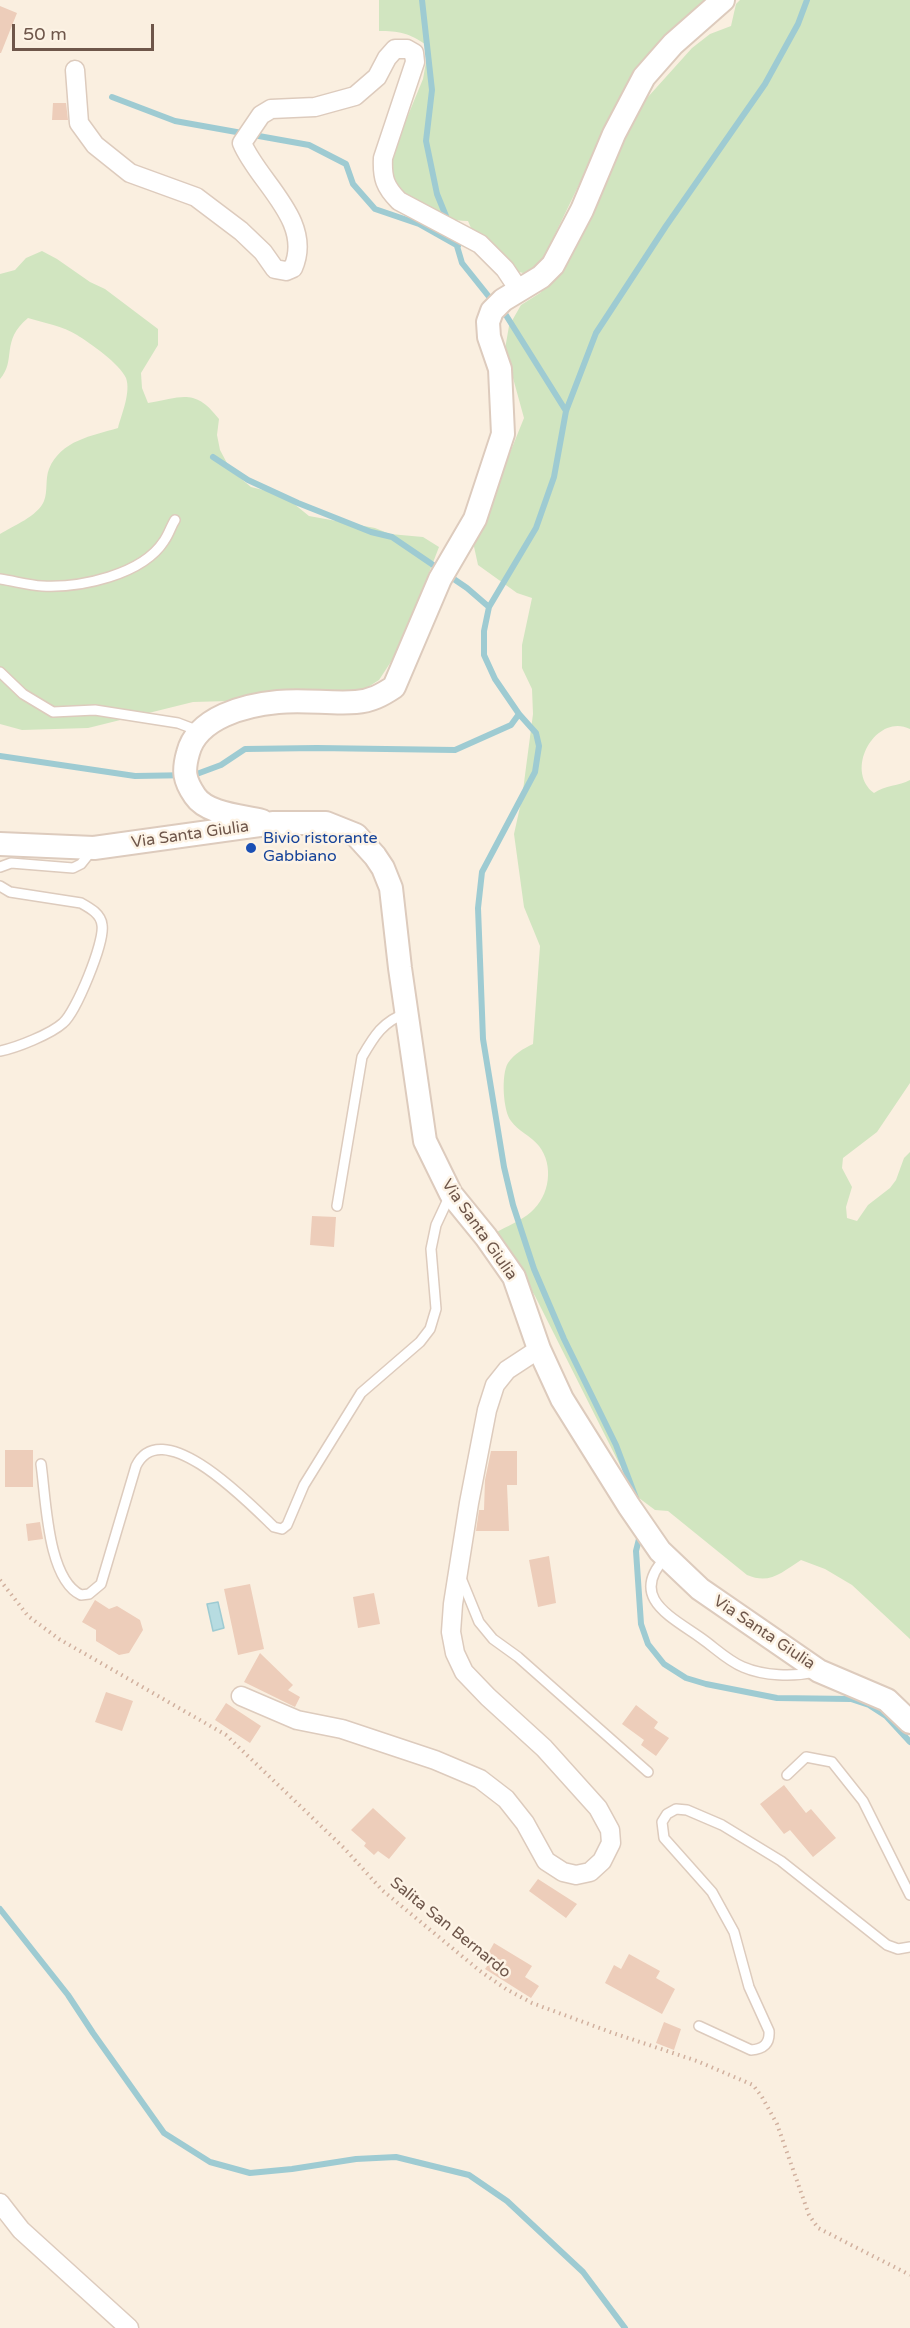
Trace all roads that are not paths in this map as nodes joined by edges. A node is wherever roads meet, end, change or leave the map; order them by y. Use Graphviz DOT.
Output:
graph roads {
  1 [pos="723,0"];
  2 [pos="75,70"];
  3 [pos="519,290"];
  4 [pos="175,520"];
  5 [pos="0,579"];
  6 [pos="0,672"];
  7 [pos="201,732"];
  8 [pos="274,823"];
  9 [pos="0,844"];
  10 [pos="94,848"];
  11 [pos="0,867"];
  12 [pos="0,886"];
  13 [pos="407,1013"];
  14 [pos="0,1051"];
  15 [pos="451,1194"];
  16 [pos="338,1206"];
  17 [pos="539,1349"];
  18 [pos="41,1464"];
  19 [pos="666,1557"];
  20 [pos="459,1575"];
  21 [pos="819,1671"];
  22 [pos="241,1696"];
  23 [pos="910,1722"];
  24 [pos="648,1772"];
  25 [pos="787,1775"];
  26 [pos="910,1894"];
  27 [pos="910,1947"];
  28 [pos="699,2026"];
  29 [pos="0,2203"];
  30 [pos="129,2328"];
  1 -- 3 [label="street"];
  2 -- 3 [label="street"];
  3 -- 7 [label="street"];
  4 -- 5 [label="lane"];
  6 -- 7 [label="lane"];
  7 -- 8 [label="street"];
  8 -- 10 [label="street, Via Santa Giulia"];
  8 -- 13 [label="street, Via Santa Giulia"];
  9 -- 10 [label="street, Via Santa Giulia"];
  10 -- 11 [label="lane"];
  12 -- 14 [label="lane"];
  13 -- 15 [label="street, Via Santa Giulia"];
  13 -- 16 [label="lane"];
  15 -- 17 [label="street, Via Santa Giulia"];
  15 -- 18 [label="lane"];
  17 -- 19 [label="street, Via Santa Giulia"];
  17 -- 20 [label="street"];
  19 -- 21 [label="street, Via Santa Giulia"];
  19 -- 21 [label="lane"];
  20 -- 22 [label="street"];
  20 -- 24 [label="lane"];
  21 -- 23 [label="street, Via Santa Giulia"];
  25 -- 26 [label="lane"];
  27 -- 28 [label="lane"];
  29 -- 30 [label="street"];
}
